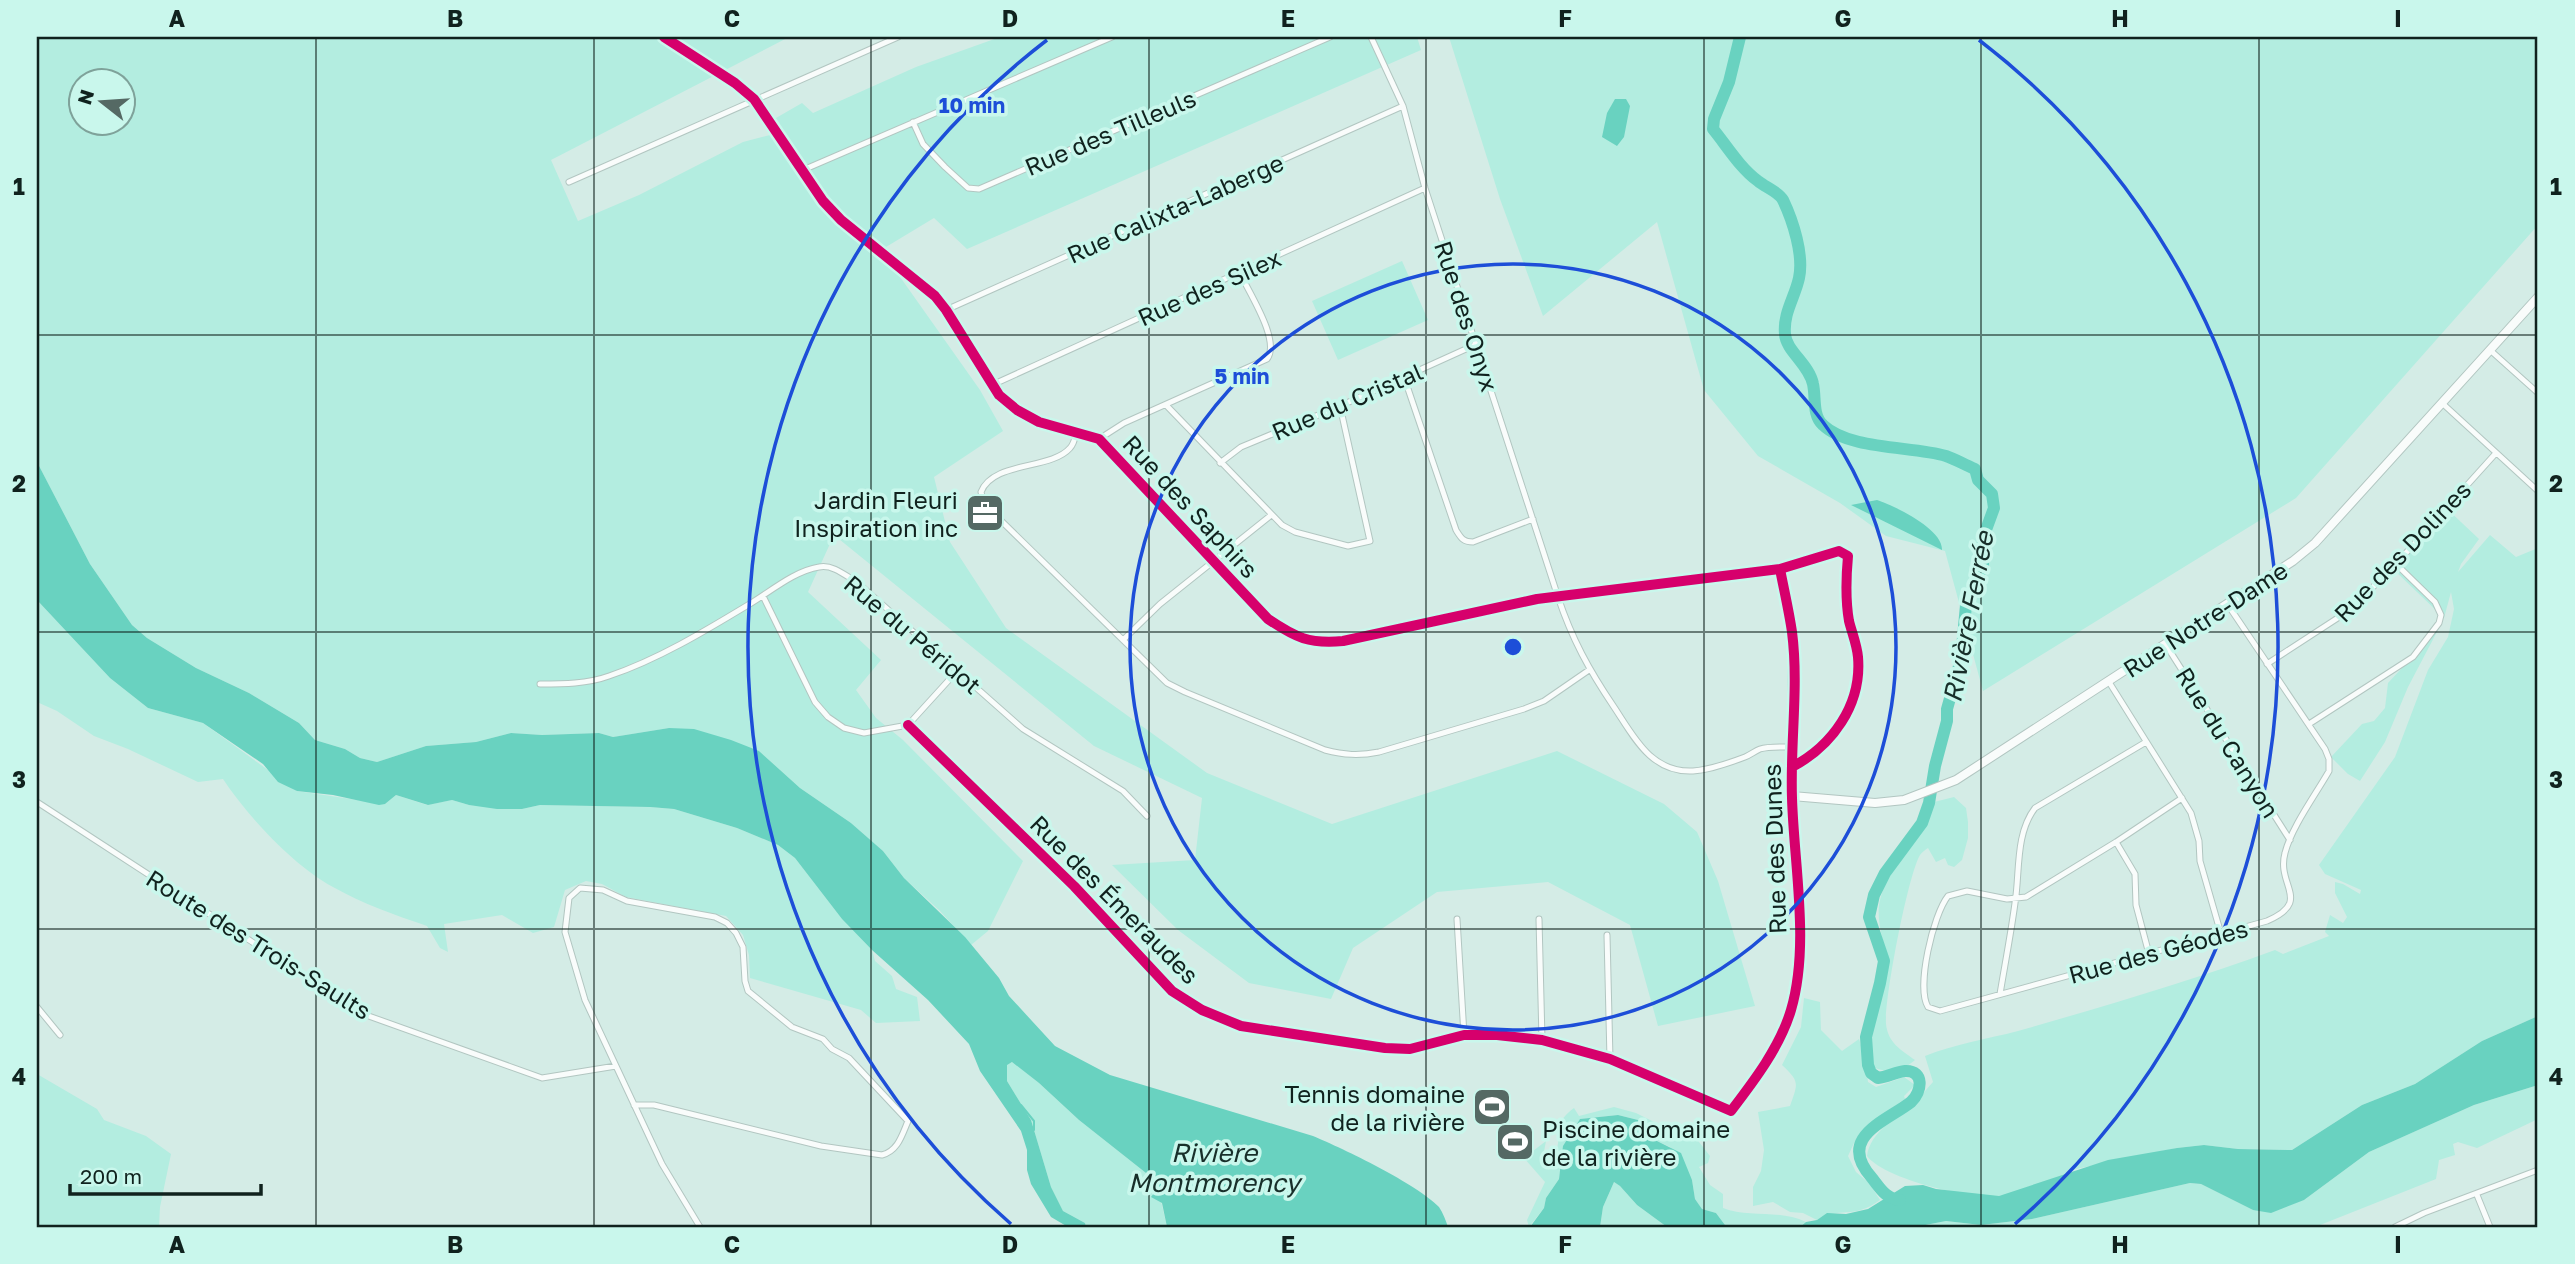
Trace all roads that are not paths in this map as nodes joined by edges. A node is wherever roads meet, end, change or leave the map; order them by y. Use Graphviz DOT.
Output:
graph roads {
  1 [pos="664,37"];
  2 [pos="898,37"];
  3 [pos="1112,37"];
  4 [pos="1330,37"];
  5 [pos="1371,37"];
  6 [pos="754,99"];
  7 [pos="1403,106"];
  8 [pos="913,122"];
  9 [pos="803,170"];
  10 [pos="569,182"];
  11 [pos="1425,188"];
  12 [pos="1240,274"];
  13 [pos="2538,297"];
  14 [pos="946,310"];
  15 [pos="1477,344"];
  16 [pos="2490,350"];
  17 [pos="1404,377"];
  18 [pos="992,385"];
  19 [pos="2538,393"];
  20 [pos="2442,404"];
  21 [pos="1166,405"];
  22 [pos="1340,406"];
  23 [pos="1076,433"];
  24 [pos="1099,439"];
  25 [pos="2496,453"];
  26 [pos="1220,463"];
  27 [pos="2538,491"];
  28 [pos="1270,516"];
  29 [pos="1533,519"];
  30 [pos="1214,561"];
  31 [pos="2396,564"];
  32 [pos="1780,569"];
  33 [pos="763,596"];
  34 [pos="1558,597"];
  35 [pos="2228,605"];
  36 [pos="1123,640"];
  37 [pos="2166,645"];
  38 [pos="2267,664"];
  39 [pos="958,670"];
  40 [pos="1589,670"];
  41 [pos="2109,682"];
  42 [pos="540,684"];
  43 [pos="2309,724"];
  44 [pos="908,725"];
  45 [pos="2147,742"];
  46 [pos="1792,747"];
  47 [pos="1792,767"];
  48 [pos="1792,796"];
  49 [pos="2182,799"];
  50 [pos="37,802"];
  51 [pos="1147,816"];
  52 [pos="2290,840"];
  53 [pos="2116,842"];
  54 [pos="2016,899"];
  55 [pos="1457,919"];
  56 [pos="1539,919"];
  57 [pos="2221,934"];
  58 [pos="1606,935"];
  59 [pos="2149,954"];
  60 [pos="2000,994"];
  61 [pos="37,1007"];
  62 [pos="60,1035"];
  63 [pos="1464,1035"];
  64 [pos="1542,1040"];
  65 [pos="1610,1059"];
  66 [pos="616,1066"];
  67 [pos="634,1105"];
  68 [pos="1731,1111"];
  69 [pos="2538,1170"];
  70 [pos="2477,1195"];
  71 [pos="700,1227"];
  72 [pos="2395,1227"];
  73 [pos="2490,1227"];
  1 -- 6 [label="street, Rue des Saphirs"];
  2 -- 6 [label="street"];
  3 -- 8 [label="street"];
  4 -- 8 [label="street, Rue des Tilleuls"];
  5 -- 7 [label="street, Rue des Onyx"];
  6 -- 9 [label="street, Rue des Saphirs"];
  6 -- 10 [label="street"];
  7 -- 11 [label="street, Rue des Onyx"];
  7 -- 14 [label="street, Rue Calixta-Laberge"];
  8 -- 9 [label="street"];
  9 -- 14 [label="street, Rue des Saphirs"];
  11 -- 12 [label="street, Rue des Silex"];
  11 -- 15 [label="street, Rue des Onyx"];
  12 -- 18 [label="street, Rue des Silex"];
  12 -- 21 [label="street"];
  13 -- 16 [label="street, Rue Notre-Dame"];
  14 -- 18 [label="street, Rue des Saphirs"];
  15 -- 17 [label="street, Rue du Cristal"];
  15 -- 29 [label="street, Rue des Onyx"];
  16 -- 19 [label="street"];
  16 -- 20 [label="street, Rue Notre-Dame"];
  17 -- 22 [label="street, Rue du Cristal"];
  17 -- 29 [label="street"];
  18 -- 23 [label="street, Rue des Saphirs"];
  20 -- 25 [label="street"];
  20 -- 35 [label="street, Rue Notre-Dame"];
  21 -- 24 [label="street"];
  21 -- 26 [label="street"];
  22 -- 26 [label="street, Rue du Cristal"];
  22 -- 28 [label="street"];
  23 -- 24 [label="street, Rue des Saphirs"];
  23 -- 36 [label="street"];
  24 -- 30 [label="street, Rue des Saphirs"];
  25 -- 27 [label="street"];
  25 -- 31 [label="street, Rue des Dolines"];
  26 -- 28 [label="street"];
  28 -- 30 [label="street"];
  29 -- 34 [label="street, Rue des Onyx"];
  30 -- 34 [label="street, Rue des Saphirs"];
  30 -- 36 [label="street"];
  31 -- 38 [label="street, Rue des Dolines"];
  31 -- 43 [label="street"];
  32 -- 34 [label="street, Rue des Saphirs"];
  32 -- 46 [label="street, Rue des Dunes"];
  32 -- 47 [label="street, Rue des Saphirs"];
  33 -- 39 [label="street, Rue du Péridot"];
  33 -- 42 [label="street, Rue du Péridot"];
  33 -- 44 [label="street"];
  34 -- 40 [label="street, Rue des Onyx"];
  35 -- 37 [label="street, Rue Notre-Dame"];
  35 -- 38 [label="street, Rue des Géodes"];
  36 -- 40 [label="street"];
  37 -- 41 [label="street, Rue Notre-Dame"];
  37 -- 52 [label="street, Rue du Canyon"];
  38 -- 43 [label="street, Rue des Géodes"];
  39 -- 44 [label="street"];
  39 -- 51 [label="street, Rue du Péridot"];
  40 -- 46 [label="street, Rue des Onyx"];
  41 -- 45 [label="street"];
  41 -- 48 [label="street, Rue Notre-Dame"];
  43 -- 52 [label="street, Rue des Géodes"];
  44 -- 63 [label="street, Rue des Émeraudes"];
  45 -- 49 [label="street"];
  45 -- 54 [label="street"];
  46 -- 47 [label="street, Rue des Dunes"];
  47 -- 48 [label="street, Rue des Dunes"];
  48 -- 68 [label="street, Rue des Dunes"];
  49 -- 53 [label="street"];
  49 -- 57 [label="street"];
  50 -- 66 [label="street, Route des Trois-Saults"];
  52 -- 57 [label="street, Rue des Géodes"];
  53 -- 54 [label="street"];
  53 -- 59 [label="street"];
  54 -- 60 [label="street"];
  54 -- 60 [label="street, Rue des Géodes"];
  55 -- 63 [label="street"];
  56 -- 64 [label="street"];
  57 -- 59 [label="street, Rue des Géodes"];
  58 -- 65 [label="street"];
  59 -- 60 [label="street, Rue des Géodes"];
  61 -- 62 [label="street"];
  63 -- 64 [label="street, Rue des Émeraudes"];
  64 -- 65 [label="street, Rue des Émeraudes"];
  65 -- 68 [label="street, Rue des Émeraudes"];
  66 -- 67 [label="street"];
  66 -- 67 [label="street"];
  67 -- 71 [label="street"];
  69 -- 70 [label="street"];
  70 -- 72 [label="street"];
  70 -- 73 [label="street"];
}
